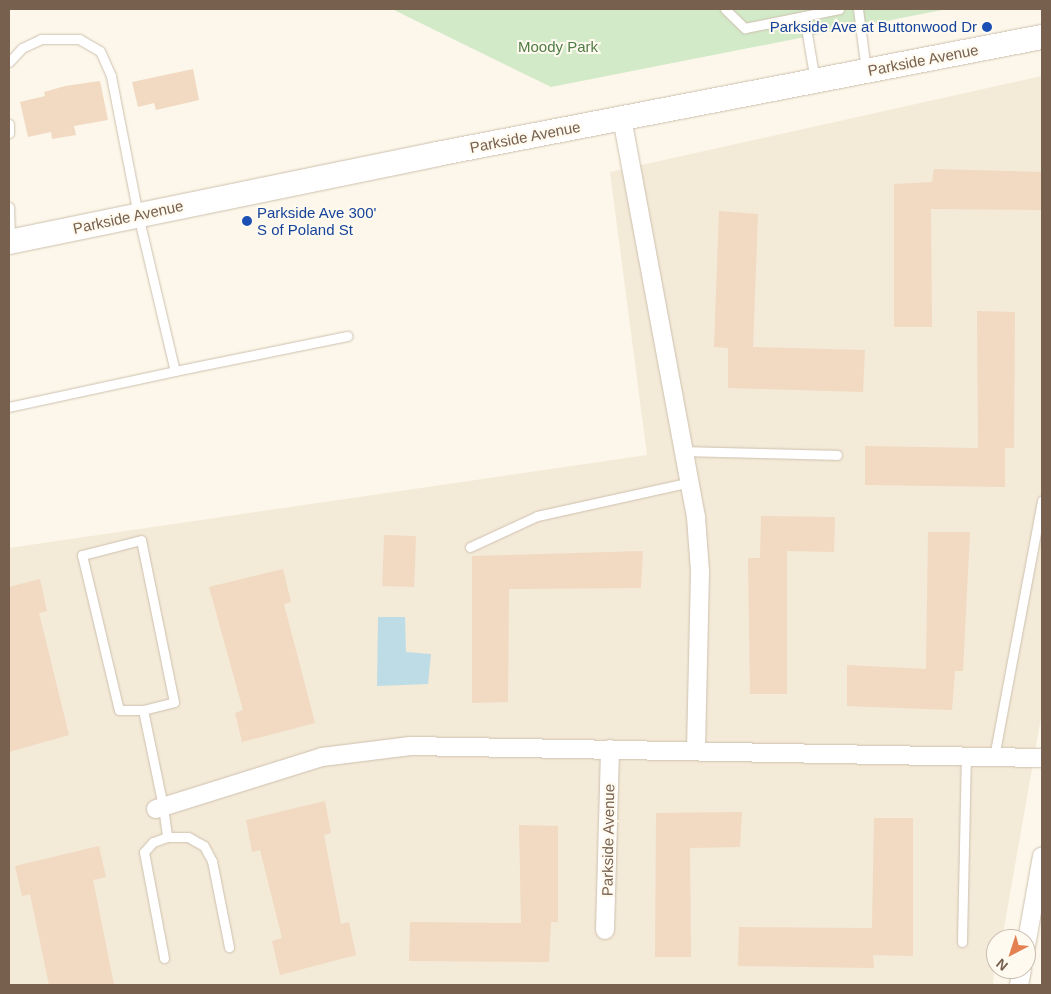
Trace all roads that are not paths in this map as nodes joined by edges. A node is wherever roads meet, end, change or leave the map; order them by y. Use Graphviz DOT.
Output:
graph roads {
  1 [pos="726,9"];
  2 [pos="839,9"];
  3 [pos="858,9"];
  4 [pos="804,16"];
  5 [pos="1042,38"];
  6 [pos="9,62"];
  7 [pos="866,71"];
  8 [pos="816,81"];
  9 [pos="622,118"];
  10 [pos="9,124"];
  11 [pos="9,133"];
  12 [pos="9,207"];
  13 [pos="138,215"];
  14 [pos="9,242"];
  15 [pos="347,336"];
  16 [pos="175,371"];
  17 [pos="9,407"];
  18 [pos="684,451"];
  19 [pos="837,455"];
  20 [pos="690,482"];
  21 [pos="1042,500"];
  22 [pos="470,547"];
  23 [pos="143,710"];
  24 [pos="610,749"];
  25 [pos="696,751"];
  26 [pos="966,756"];
  27 [pos="994,757"];
  28 [pos="1042,758"];
  29 [pos="159,808"];
  30 [pos="167,837"];
  31 [pos="1042,856"];
  32 [pos="1029,929"];
  33 [pos="605,930"];
  34 [pos="962,942"];
  35 [pos="229,947"];
  36 [pos="164,958"];
  1 -- 4 [label="lane"];
  2 -- 4 [label="lane"];
  3 -- 7 [label="lane"];
  4 -- 8 [label="lane"];
  5 -- 7 [label="main road, Parkside Avenue"];
  6 -- 13 [label="lane"];
  7 -- 8 [label="main road, Parkside Avenue"];
  8 -- 9 [label="main road, Parkside Avenue"];
  9 -- 13 [label="main road, Parkside Avenue"];
  9 -- 18 [label="street"];
  10 -- 11 [label="lane"];
  12 -- 14 [label="lane"];
  13 -- 14 [label="main road, Parkside Avenue"];
  13 -- 16 [label="lane"];
  15 -- 16 [label="lane"];
  16 -- 17 [label="lane"];
  18 -- 19 [label="lane"];
  18 -- 20 [label="street"];
  20 -- 22 [label="lane"];
  20 -- 25 [label="street"];
  21 -- 27 [label="lane"];
  23 -- 23 [label="lane"];
  23 -- 29 [label="lane"];
  24 -- 25 [label="street"];
  24 -- 29 [label="street"];
  24 -- 33 [label="street, Parkside Avenue"];
  25 -- 26 [label="street"];
  26 -- 27 [label="street"];
  26 -- 34 [label="lane"];
  27 -- 28 [label="street"];
  29 -- 30 [label="lane"];
  30 -- 35 [label="lane"];
  30 -- 36 [label="lane"];
  31 -- 32 [label="street"];
}
